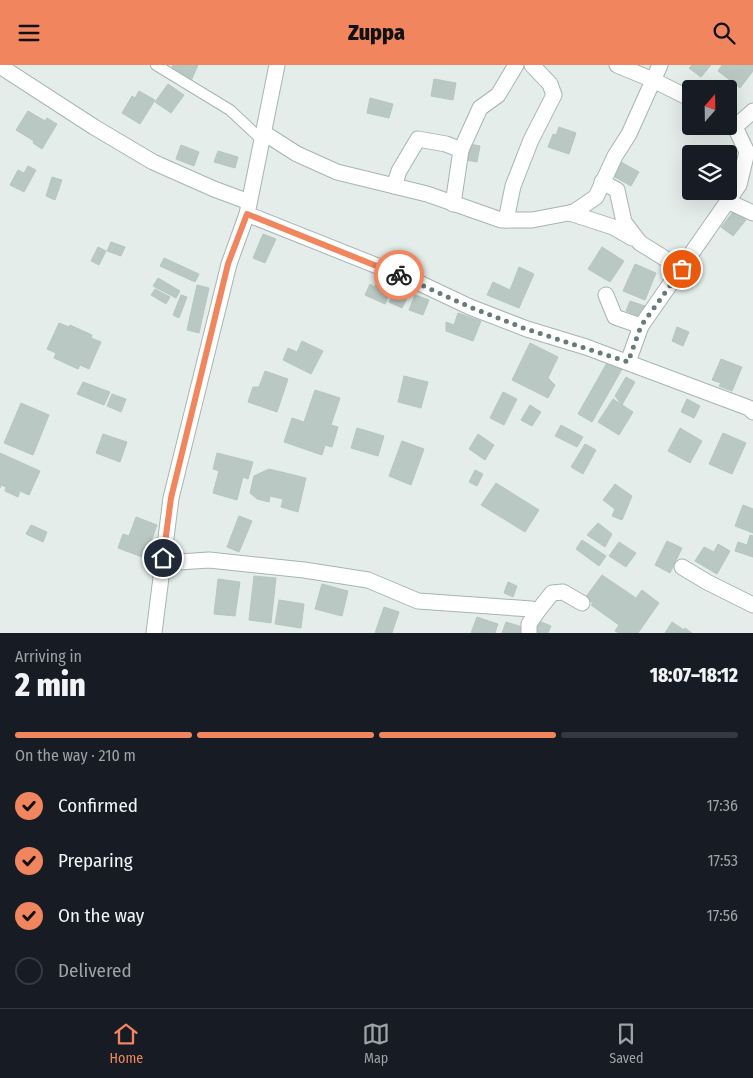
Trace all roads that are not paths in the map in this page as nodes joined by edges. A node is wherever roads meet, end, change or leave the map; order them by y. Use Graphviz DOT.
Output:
graph roads {
  1 [pos="156,65"];
  2 [pos="277,65"];
  3 [pos="516,65"];
  4 [pos="532,65"];
  5 [pos="617,65"];
  6 [pos="660,65"];
  7 [pos="0,66"];
  8 [pos="653,80"];
  9 [pos="682,94"];
  10 [pos="753,111"];
  11 [pos="738,121"];
  12 [pos="738,135"];
  13 [pos="263,137"];
  14 [pos="461,150"];
  15 [pos="602,182"];
  16 [pos="394,186"];
  17 [pos="727,201"];
  18 [pos="454,203"];
  19 [pos="248,208"];
  20 [pos="570,213"];
  21 [pos="753,213"];
  22 [pos="506,220"];
  23 [pos="640,243"];
  24 [pos="682,269"];
  25 [pos="606,295"];
  26 [pos="641,326"];
  27 [pos="628,362"];
  28 [pos="753,412"];
  29 [pos="163,563"];
  30 [pos="682,567"];
  31 [pos="582,603"];
  32 [pos="753,605"];
  33 [pos="537,612"];
  34 [pos="154,633"];
  35 [pos="528,633"];
  1 -- 13 [label="lane"];
  2 -- 13 [label="street"];
  3 -- 14 [label="street"];
  4 -- 22 [label="street"];
  5 -- 8 [label="street"];
  6 -- 8 [label="street"];
  7 -- 19 [label="street"];
  8 -- 9 [label="street"];
  8 -- 15 [label="street"];
  10 -- 11 [label="street"];
  12 -- 17 [label="street"];
  13 -- 16 [label="street"];
  13 -- 19 [label="street"];
  14 -- 16 [label="street"];
  14 -- 18 [label="street"];
  15 -- 20 [label="street"];
  15 -- 23 [label="street"];
  16 -- 18 [label="street"];
  17 -- 21 [label="street"];
  17 -- 24 [label="street"];
  18 -- 22 [label="street"];
  19 -- 27 [label="street"];
  19 -- 29 [label="street"];
  20 -- 22 [label="street"];
  20 -- 23 [label="street"];
  23 -- 24 [label="street"];
  24 -- 26 [label="street"];
  25 -- 26 [label="street"];
  26 -- 27 [label="street"];
  27 -- 28 [label="street"];
  29 -- 33 [label="street"];
  29 -- 34 [label="street"];
  30 -- 32 [label="street"];
  31 -- 33 [label="street"];
  33 -- 35 [label="street"];
}
